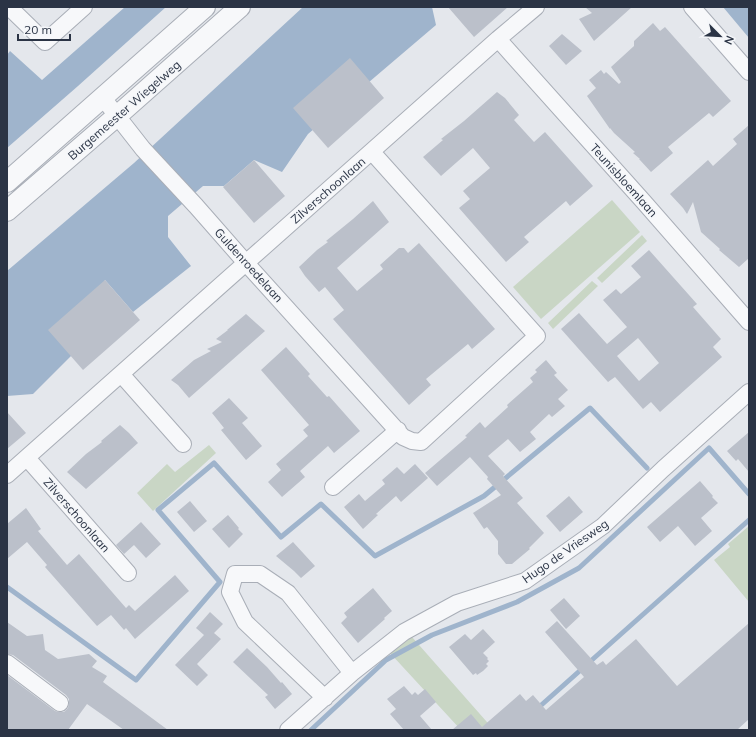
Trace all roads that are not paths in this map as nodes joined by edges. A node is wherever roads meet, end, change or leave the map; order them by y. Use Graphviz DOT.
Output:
graph roads {
  1 [pos="9,7"];
  2 [pos="84,7"];
  3 [pos="205,7"];
  4 [pos="240,7"];
  5 [pos="536,7"];
  6 [pos="692,7"];
  7 [pos="498,39"];
  8 [pos="749,72"];
  9 [pos="103,98"];
  10 [pos="117,116"];
  11 [pos="372,152"];
  12 [pos="7,182"];
  13 [pos="7,211"];
  14 [pos="246,263"];
  15 [pos="749,322"];
  16 [pos="121,374"];
  17 [pos="749,392"];
  18 [pos="398,430"];
  19 [pos="183,444"];
  20 [pos="27,458"];
  21 [pos="7,475"];
  22 [pos="333,487"];
  23 [pos="128,573"];
  24 [pos="7,663"];
  25 [pos="352,673"];
  26 [pos="325,698"];
  27 [pos="60,703"];
  28 [pos="288,730"];
  1 -- 2 [label="street"];
  3 -- 9 [label="street, Burgemeester Wiegelweg"];
  4 -- 10 [label="street, Burgemeester Wiegelweg"];
  5 -- 7 [label="street, Zilverschoonlaan"];
  6 -- 8 [label="street"];
  7 -- 11 [label="street, Zilverschoonlaan"];
  7 -- 15 [label="street, Teunisbloemlaan"];
  9 -- 10 [label="street, Guldenroedelaan"];
  9 -- 12 [label="street, Burgemeester Wiegelweg"];
  10 -- 13 [label="street, Burgemeester Wiegelweg"];
  10 -- 14 [label="street, Guldenroedelaan"];
  11 -- 14 [label="street, Zilverschoonlaan"];
  11 -- 18 [label="street, Guldenroedelaan"];
  14 -- 16 [label="street, Zilverschoonlaan"];
  14 -- 18 [label="street, Guldenroedelaan"];
  16 -- 19 [label="street"];
  16 -- 20 [label="street, Zilverschoonlaan"];
  17 -- 25 [label="street, Hugo de Vriesweg"];
  18 -- 22 [label="street"];
  20 -- 21 [label="street, Zilverschoonlaan"];
  20 -- 23 [label="street, Zilverschoonlaan"];
  24 -- 27 [label="street"];
  25 -- 26 [label="street, Hugo de Vriesweg"];
  25 -- 26 [label="street"];
  26 -- 28 [label="street, Hugo de Vriesweg"];
}
